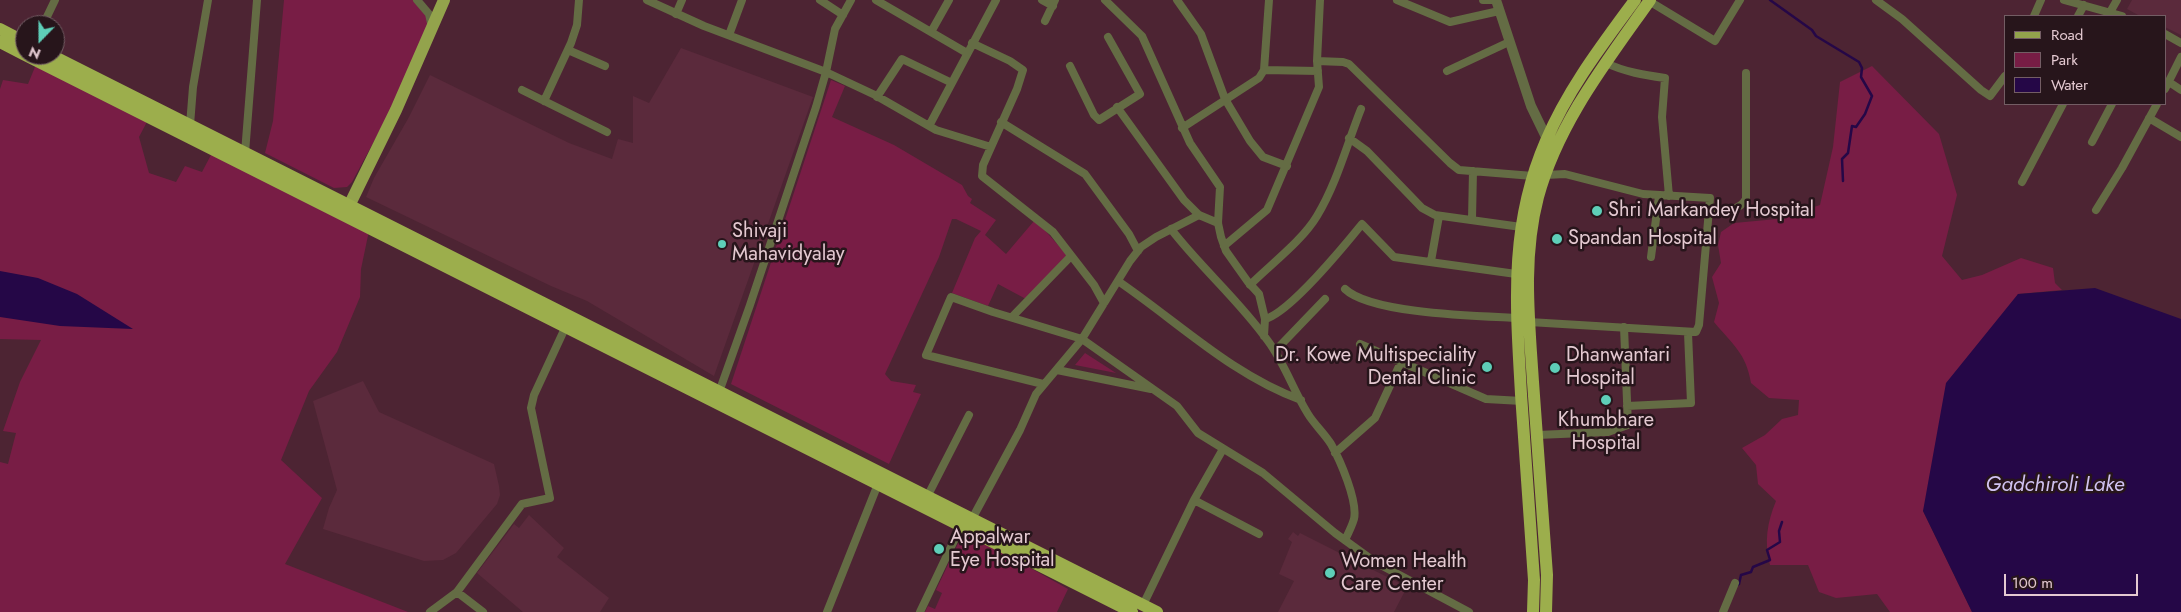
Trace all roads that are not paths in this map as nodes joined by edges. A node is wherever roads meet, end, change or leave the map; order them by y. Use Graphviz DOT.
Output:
graph roads {
  1 [pos="55,0"];
  2 [pos="208,0"];
  3 [pos="257,0"];
  4 [pos="417,0"];
  5 [pos="444,0"];
  6 [pos="579,0"];
  7 [pos="647,0"];
  8 [pos="682,0"];
  9 [pos="742,0"];
  10 [pos="820,0"];
  11 [pos="851,0"];
  12 [pos="876,0"];
  13 [pos="949,0"];
  14 [pos="996,0"];
  15 [pos="1042,0"];
  16 [pos="1105,0"];
  17 [pos="1177,0"];
  18 [pos="1269,0"];
  19 [pos="1320,0"];
  20 [pos="1397,0"];
  21 [pos="1483,0"];
  22 [pos="1496,0"];
  23 [pos="1635,0"];
  24 [pos="1650,0"];
  25 [pos="1740,0"];
  26 [pos="1876,0"];
  27 [pos="2042,0"];
  28 [pos="2064,0"];
  29 [pos="2117,0"];
  30 [pos="1054,3"];
  31 [pos="2084,5"];
  32 [pos="1499,11"];
  33 [pos="676,14"];
  34 [pos="2109,14"];
  35 [pos="47,15"];
  36 [pos="843,15"];
  37 [pos="2034,15"];
  38 [pos="2079,15"];
  39 [pos="1045,21"];
  40 [pos="0,29"];
  41 [pos="432,30"];
  42 [pos="931,32"];
  43 [pos="2166,35"];
  44 [pos="729,36"];
  45 [pos="15,37"];
  46 [pos="1108,37"];
  47 [pos="0,42"];
  48 [pos="1509,42"];
  49 [pos="972,43"];
  50 [pos="2181,43"];
  51 [pos="15,50"];
  52 [pos="568,50"];
  53 [pos="967,53"];
  54 [pos="2181,57"];
  55 [pos="1317,61"];
  56 [pos="65,62"];
  57 [pos="1606,63"];
  58 [pos="47,65"];
  59 [pos="605,66"];
  60 [pos="1070,66"];
  61 [pos="1264,70"];
  62 [pos="1318,71"];
  63 [pos="1447,71"];
  64 [pos="826,72"];
  65 [pos="1746,73"];
  66 [pos="2004,77"];
  67 [pos="952,82"];
  68 [pos="2167,86"];
  69 [pos="522,90"];
  70 [pos="2181,90"];
  71 [pos="877,97"];
  72 [pos="1225,99"];
  73 [pos="544,101"];
  74 [pos="2062,105"];
  75 [pos="2111,105"];
  76 [pos="2156,105"];
  77 [pos="1118,107"];
  78 [pos="1361,109"];
  79 [pos="2149,118"];
  80 [pos="1001,122"];
  81 [pos="190,125"];
  82 [pos="929,126"];
  83 [pos="1182,128"];
  84 [pos="607,132"];
  85 [pos="2181,137"];
  86 [pos="1349,138"];
  87 [pos="1546,139"];
  88 [pos="2092,142"];
  89 [pos="991,147"];
  90 [pos="245,153"];
  91 [pos="1286,166"];
  92 [pos="1473,171"];
  93 [pos="1540,176"];
  94 [pos="2022,182"];
  95 [pos="1659,196"];
  96 [pos="1669,196"];
  97 [pos="347,210"];
  98 [pos="1708,210"];
  99 [pos="2096,210"];
  100 [pos="1199,216"];
  101 [pos="1440,216"];
  102 [pos="1472,219"];
  103 [pos="1218,223"];
  104 [pos="1521,227"];
  105 [pos="1171,229"];
  106 [pos="1224,246"];
  107 [pos="1138,251"];
  108 [pos="1071,256"];
  109 [pos="1651,257"];
  110 [pos="1431,261"];
  111 [pos="1516,274"];
  112 [pos="1118,281"];
  113 [pos="1250,284"];
  114 [pos="1345,289"];
  115 [pos="1325,299"];
  116 [pos="1104,303"];
  117 [pos="1012,317"];
  118 [pos="1517,318"];
  119 [pos="1265,319"];
  120 [pos="1530,322"];
  121 [pos="566,326"];
  122 [pos="1624,327"];
  123 [pos="1688,333"];
  124 [pos="1264,336"];
  125 [pos="1082,339"];
  126 [pos="1360,344"];
  127 [pos="1275,351"];
  128 [pos="1400,362"];
  129 [pos="1057,370"];
  130 [pos="1043,384"];
  131 [pos="1153,389"];
  132 [pos="717,397"];
  133 [pos="1301,400"];
  134 [pos="1522,401"];
  135 [pos="1627,406"];
  136 [pos="969,414"];
  137 [pos="1537,435"];
  138 [pos="1223,448"];
  139 [pos="1335,453"];
  140 [pos="878,484"];
  141 [pos="927,497"];
  142 [pos="1194,500"];
  143 [pos="966,523"];
  144 [pos="1259,534"];
  145 [pos="1345,540"];
  146 [pos="1735,583"];
  147 [pos="457,592"];
  148 [pos="1137,608"];
  149 [pos="430,612"];
  150 [pos="483,612"];
  151 [pos="827,612"];
  152 [pos="920,612"];
  153 [pos="1156,612"];
  154 [pos="1469,612"];
  155 [pos="1534,612"];
  156 [pos="1546,612"];
  157 [pos="1723,612"];
  1 -- 35 [label="street"];
  2 -- 81 [label="street"];
  3 -- 90 [label="street"];
  4 -- 41 [label="street"];
  5 -- 41 [label="main road"];
  6 -- 52 [label="street"];
  7 -- 33 [label="street"];
  8 -- 33 [label="street"];
  9 -- 44 [label="street"];
  10 -- 36 [label="street"];
  11 -- 36 [label="street"];
  12 -- 42 [label="street"];
  13 -- 42 [label="street"];
  14 -- 49 [label="street"];
  15 -- 30 [label="street"];
  16 -- 83 [label="street"];
  17 -- 72 [label="street"];
  18 -- 61 [label="street"];
  19 -- 55 [label="street"];
  20 -- 32 [label="street"];
  21 -- 22 [label="street"];
  22 -- 32 [label="street"];
  23 -- 87 [label="highway"];
  24 -- 25 [label="street"];
  24 -- 57 [label="highway"];
  26 -- 66 [label="street"];
  27 -- 37 [label="street"];
  28 -- 31 [label="street"];
  29 -- 34 [label="street"];
  30 -- 39 [label="street"];
  31 -- 34 [label="street"];
  31 -- 38 [label="street"];
  32 -- 48 [label="street"];
  33 -- 44 [label="street"];
  36 -- 64 [label="street"];
  40 -- 45 [label="highway"];
  41 -- 97 [label="main road"];
  42 -- 53 [label="street"];
  43 -- 50 [label="street"];
  44 -- 64 [label="street"];
  46 -- 77 [label="street"];
  47 -- 51 [label="highway"];
  48 -- 63 [label="street"];
  48 -- 87 [label="street"];
  49 -- 53 [label="street"];
  49 -- 80 [label="street"];
  52 -- 59 [label="street"];
  52 -- 73 [label="street"];
  53 -- 67 [label="street"];
  54 -- 68 [label="street"];
  55 -- 62 [label="street"];
  55 -- 92 [label="street"];
  56 -- 81 [label="highway"];
  57 -- 93 [label="highway"];
  57 -- 96 [label="street"];
  58 -- 97 [label="highway"];
  60 -- 77 [label="street"];
  61 -- 62 [label="street"];
  61 -- 72 [label="street"];
  62 -- 91 [label="street"];
  64 -- 71 [label="street"];
  64 -- 132 [label="street"];
  65 -- 98 [label="street"];
  67 -- 71 [label="street"];
  67 -- 82 [label="street"];
  68 -- 70 [label="street"];
  69 -- 73 [label="street"];
  71 -- 82 [label="street"];
  72 -- 83 [label="street"];
  72 -- 91 [label="street"];
  73 -- 84 [label="street"];
  74 -- 94 [label="street"];
  75 -- 88 [label="street"];
  76 -- 79 [label="street"];
  77 -- 100 [label="street"];
  78 -- 86 [label="street"];
  79 -- 85 [label="street"];
  79 -- 99 [label="street"];
  80 -- 89 [label="street"];
  80 -- 107 [label="street"];
  81 -- 90 [label="highway"];
  82 -- 89 [label="street"];
  83 -- 103 [label="street"];
  86 -- 101 [label="street"];
  86 -- 113 [label="street"];
  87 -- 93 [label="highway"];
  89 -- 108 [label="street"];
  90 -- 97 [label="highway"];
  91 -- 106 [label="street"];
  92 -- 93 [label="street"];
  92 -- 102 [label="street"];
  93 -- 95 [label="street"];
  93 -- 104 [label="highway"];
  93 -- 120 [label="highway"];
  95 -- 96 [label="street"];
  95 -- 109 [label="street"];
  96 -- 98 [label="street"];
  97 -- 121 [label="highway"];
  97 -- 132 [label="highway"];
  98 -- 123 [label="street"];
  100 -- 103 [label="street"];
  100 -- 105 [label="street"];
  101 -- 102 [label="street"];
  101 -- 110 [label="street"];
  102 -- 104 [label="street"];
  103 -- 106 [label="street"];
  104 -- 111 [label="highway"];
  105 -- 107 [label="street"];
  105 -- 124 [label="street"];
  106 -- 113 [label="street"];
  107 -- 112 [label="street"];
  108 -- 116 [label="street"];
  108 -- 117 [label="street"];
  110 -- 111 [label="street"];
  110 -- 119 [label="street"];
  111 -- 118 [label="highway"];
  112 -- 116 [label="street"];
  112 -- 133 [label="street"];
  113 -- 119 [label="street"];
  114 -- 118 [label="street"];
  115 -- 127 [label="street"];
  116 -- 125 [label="street"];
  117 -- 125 [label="street"];
  117 -- 130 [label="street"];
  118 -- 134 [label="highway"];
  119 -- 124 [label="street"];
  120 -- 122 [label="street"];
  120 -- 137 [label="highway"];
  121 -- 132 [label="highway"];
  121 -- 147 [label="street"];
  122 -- 123 [label="street"];
  122 -- 135 [label="street"];
  123 -- 135 [label="street"];
  124 -- 127 [label="street"];
  125 -- 129 [label="street"];
  125 -- 131 [label="street"];
  126 -- 128 [label="street"];
  127 -- 133 [label="street"];
  128 -- 134 [label="street"];
  128 -- 139 [label="street"];
  129 -- 130 [label="street"];
  129 -- 131 [label="street"];
  130 -- 143 [label="street"];
  131 -- 138 [label="street"];
  132 -- 140 [label="highway"];
  132 -- 141 [label="highway"];
  133 -- 139 [label="street"];
  134 -- 155 [label="highway"];
  135 -- 137 [label="street"];
  136 -- 141 [label="street"];
  137 -- 156 [label="highway"];
  138 -- 142 [label="street"];
  138 -- 145 [label="street"];
  139 -- 145 [label="street"];
  140 -- 143 [label="highway"];
  140 -- 151 [label="street"];
  141 -- 143 [label="highway"];
  142 -- 144 [label="street"];
  142 -- 148 [label="street"];
  143 -- 148 [label="highway"];
  143 -- 152 [label="street"];
  145 -- 154 [label="street"];
  146 -- 157 [label="street"];
  147 -- 149 [label="street"];
  147 -- 150 [label="street"];
  148 -- 153 [label="highway"];
}
